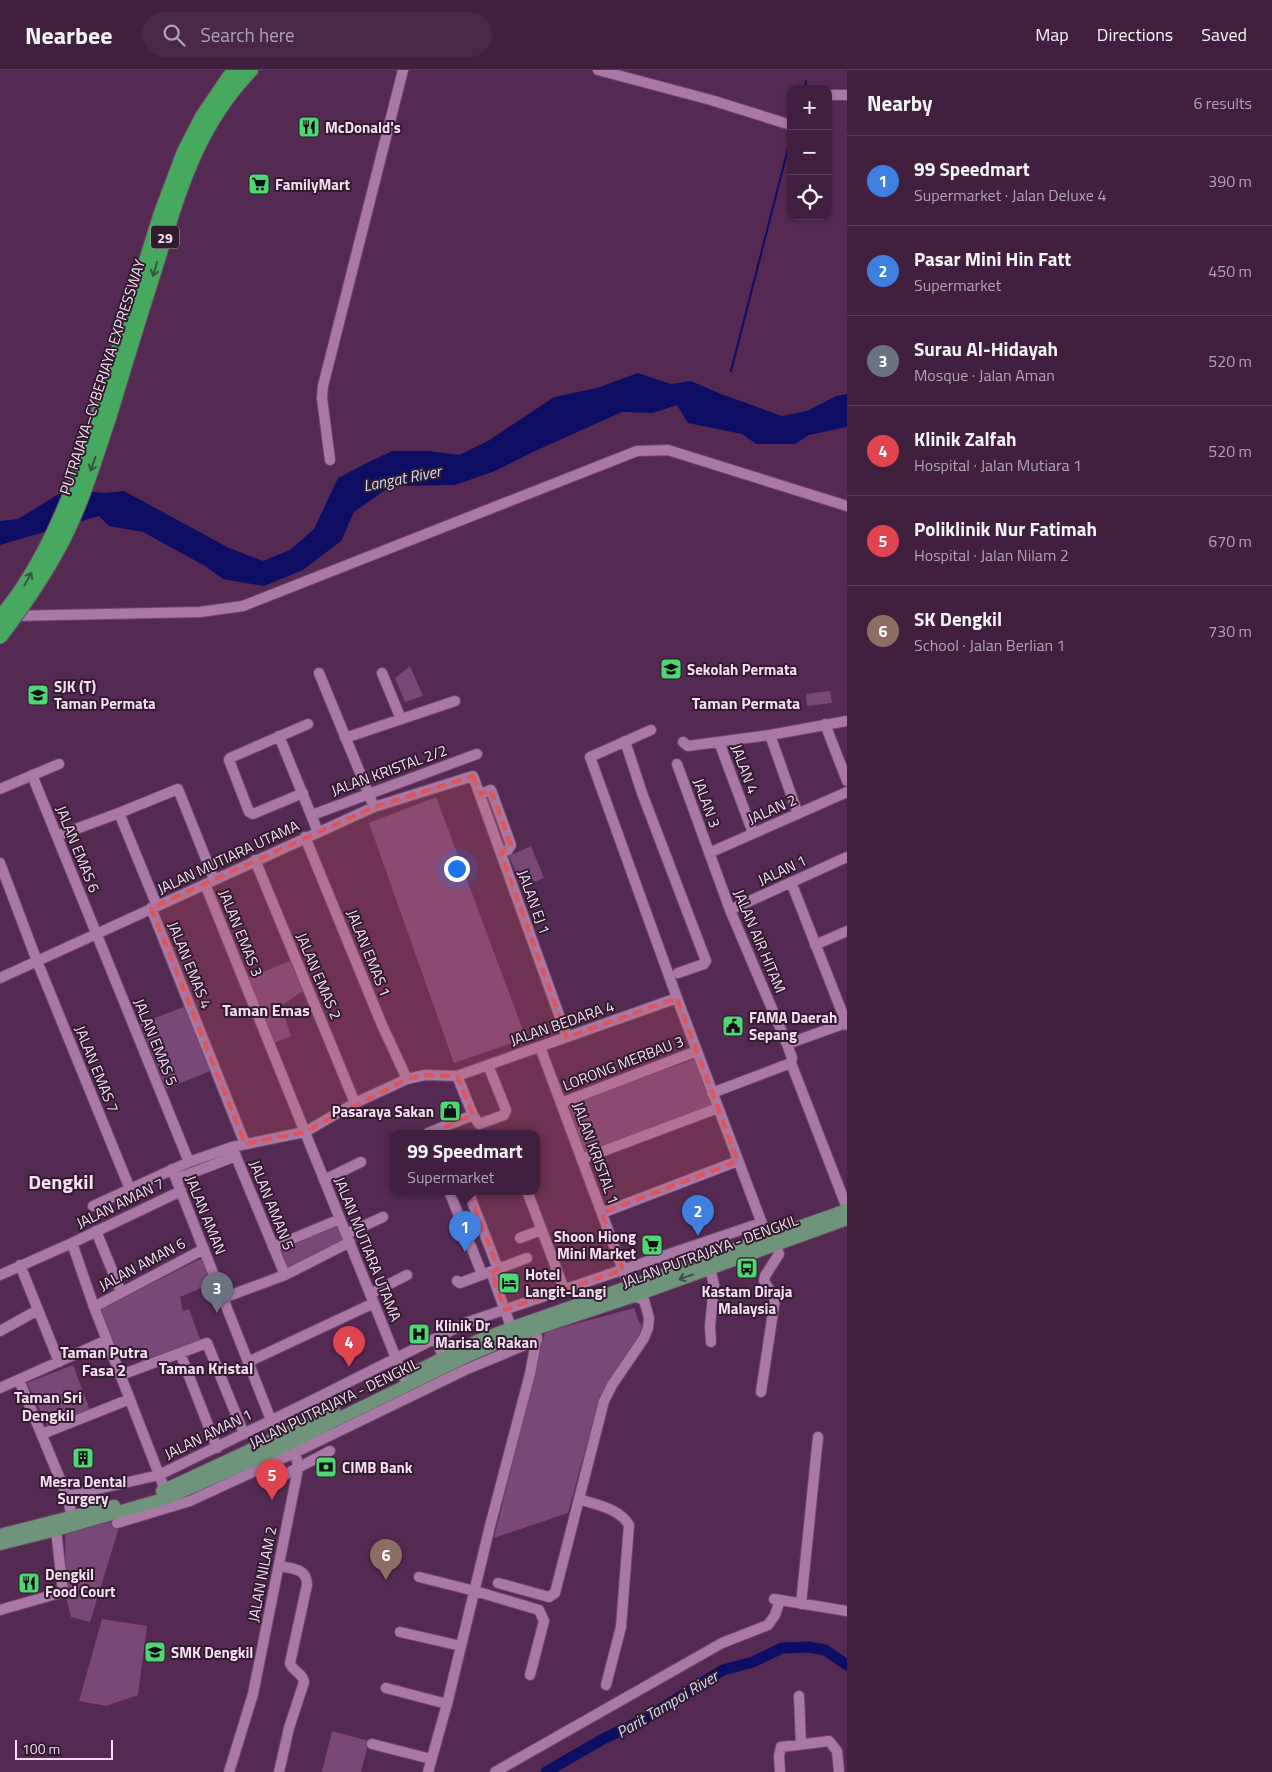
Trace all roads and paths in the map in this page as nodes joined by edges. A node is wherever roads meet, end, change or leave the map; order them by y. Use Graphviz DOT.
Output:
graph roads {
  1 [pos="236,70"];
  2 [pos="251,70"];
  3 [pos="403,70"];
  4 [pos="598,70"];
  5 [pos="832,95"];
  6 [pos="847,95"];
  7 [pos="787,124"];
  8 [pos="103,416"];
  9 [pos="330,460"];
  10 [pos="847,506"];
  11 [pos="0,617"];
  12 [pos="0,637"];
  13 [pos="319,673"];
  14 [pos="382,673"];
  15 [pos="455,701"];
  16 [pos="401,720"];
  17 [pos="847,721"];
  18 [pos="308,724"];
  19 [pos="825,724"];
  20 [pos="651,730"];
  21 [pos="770,735"];
  22 [pos="279,736"];
  23 [pos="345,738"];
  24 [pos="625,741"];
  25 [pos="683,742"];
  26 [pos="719,742"];
  27 [pos="476,754"];
  28 [pos="59,764"];
  29 [pos="677,764"];
  30 [pos="32,776"];
  31 [pos="473,776"];
  32 [pos="847,781"];
  33 [pos="0,789"];
  34 [pos="847,792"];
  35 [pos="303,793"];
  36 [pos="368,793"];
  37 [pos="374,807"];
  38 [pos="119,813"];
  39 [pos="798,814"];
  40 [pos="312,815"];
  41 [pos="318,832"];
  42 [pos="753,833"];
  43 [pos="57,836"];
  44 [pos="306,837"];
  45 [pos="709,852"];
  46 [pos="847,857"];
  47 [pos="255,860"];
  48 [pos="0,863"];
  49 [pos="209,882"];
  50 [pos="791,882"];
  51 [pos="154,907"];
  52 [pos="730,910"];
  53 [pos="847,931"];
  54 [pos="97,933"];
  55 [pos="815,945"];
  56 [pos="37,961"];
  57 [pos="678,973"];
  58 [pos="0,978"];
  59 [pos="677,998"];
  60 [pos="844,1008"];
  61 [pos="847,1024"];
  62 [pos="567,1037"];
  63 [pos="787,1044"];
  64 [pos="540,1047"];
  65 [pos="697,1051"];
  66 [pos="791,1063"];
  67 [pos="488,1065"];
  68 [pos="457,1076"];
  69 [pos="406,1079"];
  70 [pos="712,1092"];
  71 [pos="561,1103"];
  72 [pos="355,1104"];
  73 [pos="718,1108"];
  74 [pos="473,1115"];
  75 [pos="445,1130"];
  76 [pos="305,1132"];
  77 [pos="245,1144"];
  78 [pos="234,1152"];
  79 [pos="582,1159"];
  80 [pos="738,1161"];
  81 [pos="189,1162"];
  82 [pos="361,1162"];
  83 [pos="174,1174"];
  84 [pos="324,1180"];
  85 [pos="130,1189"];
  86 [pos="181,1191"];
  87 [pos="451,1195"];
  88 [pos="469,1195"];
  89 [pos="529,1195"];
  90 [pos="93,1206"];
  91 [pos="847,1209"];
  92 [pos="602,1213"];
  93 [pos="383,1217"];
  94 [pos="340,1219"];
  95 [pos="847,1219"];
  96 [pos="762,1223"];
  97 [pos="542,1230"];
  98 [pos="96,1231"];
  99 [pos="348,1238"];
  100 [pos="520,1238"];
  101 [pos="771,1241"];
  102 [pos="72,1243"];
  103 [pos="273,1247"];
  104 [pos="204,1249"];
  105 [pos="527,1258"];
  106 [pos="20,1265"];
  107 [pos="710,1268"];
  108 [pos="623,1270"];
  109 [pos="490,1272"];
  110 [pos="0,1275"];
  111 [pos="285,1275"];
  112 [pos="407,1275"];
  113 [pos="457,1281"];
  114 [pos="564,1289"];
  115 [pos="632,1291"];
  116 [pos="121,1292"];
  117 [pos="224,1298"];
  118 [pos="372,1299"];
  119 [pos="94,1306"];
  120 [pos="38,1310"];
  121 [pos="504,1310"];
  122 [pos="0,1331"];
  123 [pos="512,1332"];
  124 [pos="537,1334"];
  125 [pos="436,1339"];
  126 [pos="107,1340"];
  127 [pos="711,1342"];
  128 [pos="180,1354"];
  129 [pos="443,1357"];
  130 [pos="396,1359"];
  131 [pos="58,1362"];
  132 [pos="248,1362"];
  133 [pos="121,1375"];
  134 [pos="404,1378"];
  135 [pos="19,1380"];
  136 [pos="0,1388"];
  137 [pos="761,1392"];
  138 [pos="130,1400"];
  139 [pos="270,1420"];
  140 [pos="336,1426"];
  141 [pos="42,1434"];
  142 [pos="244,1434"];
  143 [pos="818,1437"];
  144 [pos="290,1444"];
  145 [pos="217,1448"];
  146 [pos="330,1452"];
  147 [pos="298,1469"];
  148 [pos="159,1475"];
  149 [pos="271,1482"];
  150 [pos="165,1490"];
  151 [pos="67,1496"];
  152 [pos="579,1499"];
  153 [pos="137,1513"];
  154 [pos="72,1516"];
  155 [pos="117,1523"];
  156 [pos="56,1530"];
  157 [pos="0,1534"];
  158 [pos="0,1544"];
  159 [pos="279,1566"];
  160 [pos="419,1577"];
  161 [pos="498,1584"];
  162 [pos="475,1591"];
  163 [pos="801,1604"];
  164 [pos="0,1610"];
  165 [pos="847,1612"];
  166 [pos="400,1632"];
  167 [pos="461,1646"];
  168 [pos="530,1675"];
  169 [pos="606,1685"];
  170 [pos="386,1688"];
  171 [pos="798,1696"];
  172 [pos="447,1704"];
  173 [pos="372,1744"];
  174 [pos="801,1744"];
  175 [pos="431,1759"];
  176 [pos="229,1772"];
  177 [pos="279,1772"];
  178 [pos="428,1772"];
  179 [pos="495,1772"];
  180 [pos="780,1772"];
  181 [pos="839,1772"];
  1 -- 8 [label="highway, PUTRAJAYA–CYBERJAYA EXPRESSWAY / 29"];
  2 -- 8 [label="highway, PUTRAJAYA–CYBERJAYA EXPRESSWAY / 29, one-way"];
  3 -- 9 [label="street"];
  4 -- 7 [label="street"];
  5 -- 6 [label="street"];
  11 -- 8 [label="highway, PUTRAJAYA–CYBERJAYA EXPRESSWAY / 29, one-way, bridge"];
  8 -- 12 [label="highway, PUTRAJAYA–CYBERJAYA EXPRESSWAY / 29, one-way, bridge"];
  10 -- 11 [label="street"];
  13 -- 23 [label="street"];
  14 -- 16 [label="street"];
  15 -- 16 [label="street"];
  16 -- 23 [label="street"];
  17 -- 19 [label="street"];
  18 -- 22 [label="street"];
  19 -- 21 [label="street"];
  19 -- 32 [label="street"];
  20 -- 24 [label="street"];
  21 -- 26 [label="street"];
  21 -- 39 [label="street"];
  22 -- 35 [label="street"];
  22 -- 35 [label="street"];
  23 -- 36 [label="street"];
  24 -- 57 [label="street"];
  24 -- 59 [label="street"];
  25 -- 26 [label="street"];
  26 -- 42 [label="street, JALAN 4"];
  27 -- 36 [label="street, JALAN KRISTAL 2/2"];
  28 -- 30 [label="street"];
  29 -- 45 [label="street, JALAN 3"];
  30 -- 33 [label="street"];
  30 -- 43 [label="street, JALAN EMAS 6"];
  31 -- 37 [label="street, JALAN MUTIARA UTAMA"];
  31 -- 62 [label="street, JALAN EJ 1"];
  34 -- 39 [label="street, JALAN 2"];
  35 -- 40 [label="street"];
  36 -- 37 [label="street"];
  36 -- 40 [label="street, JALAN KRISTAL 2/2"];
  37 -- 41 [label="street, JALAN MUTIARA UTAMA"];
  38 -- 43 [label="street"];
  38 -- 49 [label="street, JALAN EMAS 3"];
  38 -- 51 [label="street, JALAN EMAS 4"];
  39 -- 42 [label="street, JALAN 2"];
  40 -- 41 [label="street"];
  41 -- 44 [label="street, JALAN MUTIARA UTAMA"];
  42 -- 45 [label="street, JALAN 2"];
  43 -- 54 [label="street, JALAN EMAS 6"];
  44 -- 47 [label="street, JALAN MUTIARA UTAMA"];
  44 -- 69 [label="street, JALAN EMAS 1"];
  45 -- 52 [label="street, JALAN AIR HITAM"];
  46 -- 50 [label="street, JALAN 1"];
  47 -- 49 [label="street, JALAN MUTIARA UTAMA"];
  47 -- 72 [label="street, JALAN EMAS 2"];
  48 -- 56 [label="street, JALAN EMAS 7"];
  49 -- 51 [label="street, JALAN MUTIARA UTAMA"];
  49 -- 76 [label="street, JALAN EMAS 3"];
  50 -- 52 [label="street, JALAN 1"];
  50 -- 55 [label="street"];
  51 -- 54 [label="street, JALAN MUTIARA UTAMA"];
  51 -- 77 [label="street, JALAN EMAS 4"];
  52 -- 63 [label="street, JALAN AIR HITAM"];
  53 -- 55 [label="street"];
  54 -- 56 [label="street, JALAN MUTIARA UTAMA"];
  54 -- 81 [label="street, JALAN EMAS 5"];
  55 -- 60 [label="street"];
  56 -- 58 [label="street, JALAN MUTIARA UTAMA"];
  56 -- 85 [label="street, JALAN EMAS 7"];
  59 -- 62 [label="street, JALAN BEDARA 4"];
  59 -- 65 [label="street"];
  60 -- 61 [label="street"];
  61 -- 63 [label="street"];
  62 -- 64 [label="street, JALAN BEDARA 4"];
  63 -- 66 [label="street, JALAN AIR HITAM"];
  64 -- 67 [label="street, JALAN BEDARA 4"];
  64 -- 71 [label="street, JALAN KRISTAL 1"];
  65 -- 70 [label="street"];
  65 -- 71 [label="street, LORONG MERBAU 3"];
  66 -- 70 [label="street"];
  66 -- 91 [label="street, JALAN AIR HITAM"];
  67 -- 68 [label="street, JALAN BEDARA 4"];
  67 -- 74 [label="street"];
  68 -- 69 [label="street"];
  68 -- 74 [label="street"];
  69 -- 72 [label="street"];
  70 -- 73 [label="street"];
  71 -- 79 [label="street, JALAN KRISTAL 1"];
  72 -- 76 [label="street"];
  73 -- 79 [label="street"];
  73 -- 80 [label="street"];
  74 -- 75 [label="street"];
  76 -- 77 [label="street"];
  76 -- 84 [label="street, JALAN MUTIARA UTAMA"];
  77 -- 78 [label="street"];
  78 -- 81 [label="street"];
  78 -- 83 [label="street"];
  78 -- 103 [label="street, JALAN AMAN 5"];
  79 -- 92 [label="street, JALAN KRISTAL 1"];
  80 -- 92 [label="street"];
  80 -- 96 [label="street"];
  81 -- 83 [label="street"];
  82 -- 84 [label="street"];
  83 -- 85 [label="street"];
  83 -- 86 [label="street, JALAN AMAN"];
  84 -- 94 [label="street, JALAN MUTIARA UTAMA"];
  85 -- 90 [label="street"];
  86 -- 98 [label="street, JALAN AMAN 7"];
  86 -- 104 [label="street, JALAN AMAN"];
  87 -- 109 [label="street"];
  88 -- 109 [label="street"];
  89 -- 97 [label="street"];
  91 -- 101 [label="main road, JALAN PUTRAJAYA - DENGKIL"];
  92 -- 108 [label="street, JALAN KRISTAL 1"];
  93 -- 99 [label="street"];
  94 -- 99 [label="street, JALAN MUTIARA UTAMA"];
  94 -- 103 [label="street"];
  95 -- 101 [label="main road, JALAN PUTRAJAYA - DENGKIL"];
  96 -- 101 [label="street"];
  96 -- 108 [label="street, JALAN AMAN 1"];
  97 -- 100 [label="street"];
  97 -- 114 [label="street"];
  98 -- 102 [label="street, JALAN AMAN 7"];
  98 -- 116 [label="street"];
  99 -- 111 [label="street"];
  99 -- 118 [label="street, JALAN MUTIARA UTAMA"];
  101 -- 107 [label="main road, JALAN PUTRAJAYA - DENGKIL"];
  101 -- 115 [label="main road, JALAN PUTRAJAYA - DENGKIL"];
  101 -- 137 [label="street"];
  102 -- 106 [label="street, JALAN AMAN 7"];
  102 -- 119 [label="street"];
  103 -- 111 [label="street, JALAN AMAN 5"];
  104 -- 116 [label="street, JALAN AMAN 6"];
  104 -- 117 [label="street, JALAN AMAN"];
  105 -- 109 [label="street"];
  106 -- 110 [label="street, JALAN AMAN 7"];
  106 -- 120 [label="street"];
  107 -- 115 [label="main road, JALAN PUTRAJAYA - DENGKIL, one-way"];
  107 -- 127 [label="street"];
  108 -- 114 [label="street, JALAN AMAN 1"];
  108 -- 115 [label="street, JALAN KRISTAL 1"];
  109 -- 113 [label="street"];
  109 -- 121 [label="street"];
  111 -- 117 [label="street"];
  112 -- 118 [label="street"];
  114 -- 121 [label="street, JALAN AMAN 1"];
  115 -- 123 [label="main road, JALAN PUTRAJAYA - DENGKIL"];
  115 -- 124 [label="main road, JALAN PUTRAJAYA - DENGKIL"];
  115 -- 152 [label="street, JALAN KRISTAL 1"];
  116 -- 119 [label="street, JALAN AMAN 6"];
  117 -- 132 [label="street, JALAN AMAN"];
  118 -- 130 [label="street, JALAN MUTIARA UTAMA"];
  118 -- 132 [label="street"];
  119 -- 126 [label="street"];
  120 -- 122 [label="street"];
  120 -- 131 [label="street"];
  121 -- 123 [label="street"];
  121 -- 125 [label="street, JALAN AMAN 1"];
  123 -- 124 [label="main road, JALAN PUTRAJAYA - DENGKIL"];
  123 -- 129 [label="main road, JALAN PUTRAJAYA - DENGKIL"];
  123 -- 140 [label="main road, JALAN PUTRAJAYA - DENGKIL"];
  124 -- 140 [label="street"];
  124 -- 162 [label="street"];
  125 -- 129 [label="street"];
  125 -- 130 [label="street, JALAN AMAN 1"];
  126 -- 131 [label="street"];
  126 -- 133 [label="street"];
  128 -- 133 [label="street"];
  128 -- 142 [label="street"];
  128 -- 145 [label="street"];
  129 -- 134 [label="main road, JALAN PUTRAJAYA - DENGKIL"];
  130 -- 134 [label="street, JALAN MUTIARA UTAMA"];
  130 -- 139 [label="street, JALAN AMAN 1"];
  131 -- 135 [label="street"];
  132 -- 139 [label="street, JALAN AMAN"];
  133 -- 138 [label="street"];
  134 -- 144 [label="main road, JALAN PUTRAJAYA - DENGKIL"];
  135 -- 136 [label="street"];
  135 -- 141 [label="street"];
  138 -- 141 [label="street"];
  138 -- 148 [label="street"];
  139 -- 142 [label="street, JALAN AMAN 1"];
  139 -- 144 [label="street, JALAN AMAN"];
  140 -- 144 [label="main road, JALAN PUTRAJAYA - DENGKIL"];
  141 -- 151 [label="street"];
  142 -- 145 [label="street, JALAN AMAN 1"];
  143 -- 163 [label="street"];
  144 -- 147 [label="street, JALAN NILAM 2"];
  144 -- 150 [label="main road, JALAN PUTRAJAYA - DENGKIL"];
  144 -- 153 [label="main road, JALAN PUTRAJAYA - DENGKIL"];
  145 -- 148 [label="street, JALAN AMAN 1"];
  146 -- 147 [label="street"];
  147 -- 149 [label="street"];
  147 -- 159 [label="street, JALAN NILAM 2"];
  148 -- 150 [label="street"];
  148 -- 151 [label="street, JALAN AMAN 1"];
  150 -- 154 [label="main road, JALAN PUTRAJAYA - DENGKIL"];
  151 -- 154 [label="street"];
  152 -- 161 [label="street"];
  152 -- 169 [label="street"];
  153 -- 155 [label="street"];
  153 -- 156 [label="main road, JALAN PUTRAJAYA - DENGKIL"];
  154 -- 157 [label="main road, JALAN PUTRAJAYA - DENGKIL"];
  156 -- 158 [label="main road, JALAN PUTRAJAYA - DENGKIL"];
  156 -- 164 [label="street"];
  159 -- 176 [label="street, JALAN NILAM 2"];
  159 -- 177 [label="street"];
  160 -- 162 [label="street"];
  162 -- 167 [label="street"];
  162 -- 168 [label="street"];
  163 -- 165 [label="street"];
  163 -- 179 [label="street"];
  166 -- 167 [label="street"];
  167 -- 172 [label="street"];
  170 -- 172 [label="street"];
  171 -- 174 [label="street"];
  172 -- 175 [label="street"];
  173 -- 175 [label="street"];
  174 -- 180 [label="street"];
  174 -- 181 [label="street"];
  175 -- 178 [label="street"];
}
